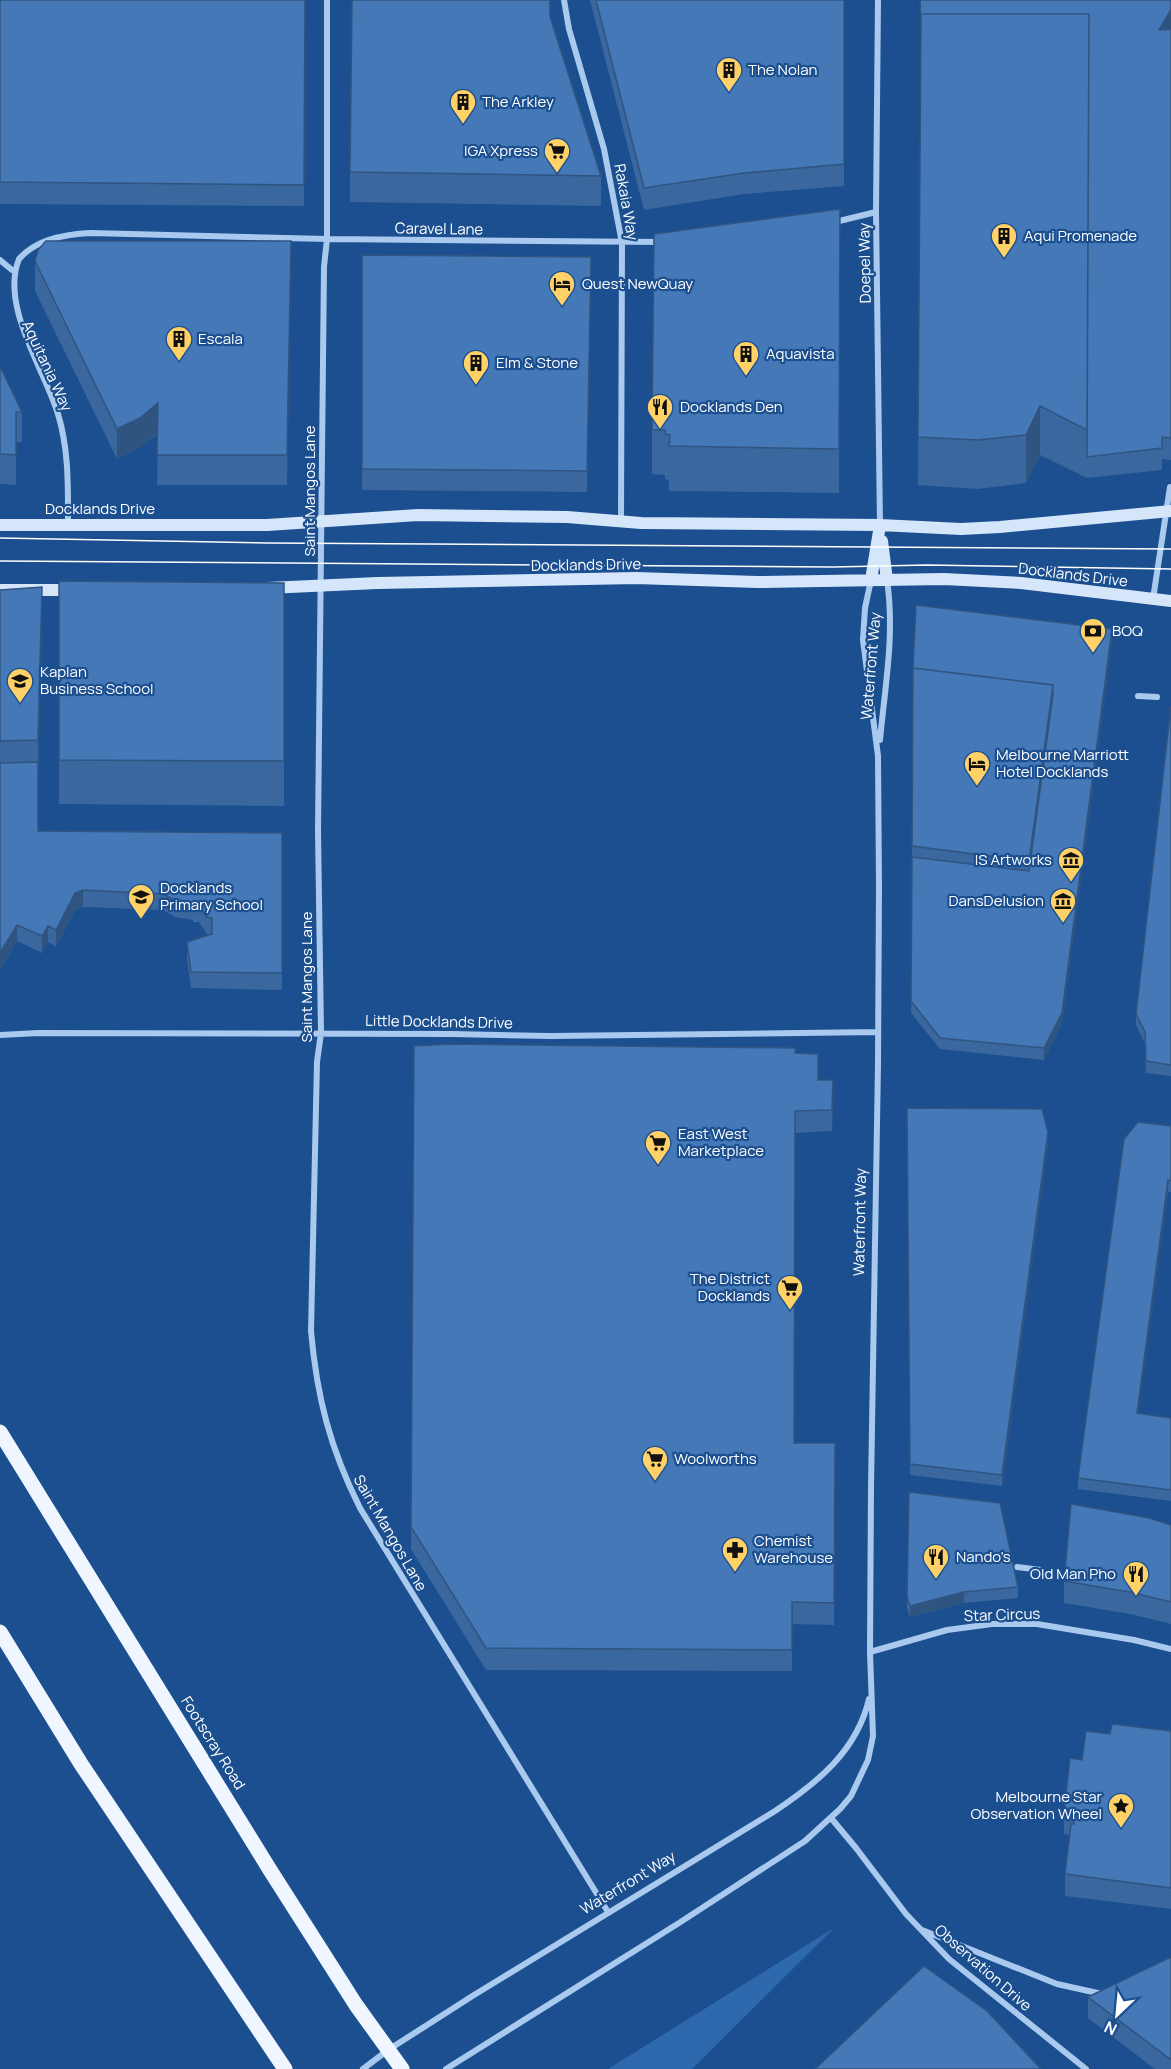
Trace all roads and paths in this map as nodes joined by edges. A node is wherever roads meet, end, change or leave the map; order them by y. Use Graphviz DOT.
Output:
graph roads {
  1 [pos="327,0"];
  2 [pos="564,0"];
  3 [pos="878,0"];
  4 [pos="876,212"];
  5 [pos="822,224"];
  6 [pos="327,239"];
  7 [pos="665,242"];
  8 [pos="622,243"];
  9 [pos="0,260"];
  10 [pos="12,270"];
  11 [pos="6,290"];
  12 [pos="14,324"];
  13 [pos="1170,487"];
  14 [pos="1169,511"];
  15 [pos="322,521"];
  16 [pos="621,522"];
  17 [pos="68,524"];
  18 [pos="0,525"];
  19 [pos="880,525"];
  20 [pos="871,580"];
  21 [pos="887,580"];
  22 [pos="322,586"];
  23 [pos="255,588"];
  24 [pos="0,590"];
  25 [pos="86,590"];
  26 [pos="1153,600"];
  27 [pos="1171,601"];
  28 [pos="1138,696"];
  29 [pos="1156,697"];
  30 [pos="878,756"];
  31 [pos="878,1032"];
  32 [pos="321,1033"];
  33 [pos="0,1035"];
  34 [pos="0,1432"];
  35 [pos="1017,1567"];
  36 [pos="1041,1570"];
  37 [pos="0,1632"];
  38 [pos="1171,1649"];
  39 [pos="870,1652"];
  40 [pos="871,1689"];
  41 [pos="831,1818"];
  42 [pos="608,1912"];
  43 [pos="920,1929"];
  44 [pos="1109,1996"];
  45 [pos="388,2050"];
  46 [pos="285,2069"];
  47 [pos="363,2069"];
  48 [pos="402,2069"];
  49 [pos="446,2069"];
  50 [pos="1086,2069"];
  1 -- 6 [label="street, Saint Mangos Lane"];
  2 -- 8 [label="street, Rakaia Way"];
  3 -- 4 [label="street, Doepel Way"];
  4 -- 5 [label="street"];
  4 -- 19 [label="street, Doepel Way"];
  6 -- 8 [label="street, Caravel Lane"];
  6 -- 10 [label="street, Caravel Lane"];
  6 -- 15 [label="street, Saint Mangos Lane"];
  7 -- 8 [label="street, Caravel Lane"];
  8 -- 16 [label="street, Rakaia Way"];
  9 -- 10 [label="street"];
  10 -- 11 [label="street"];
  12 -- 17 [label="street, Aquitania Way"];
  13 -- 14 [label="street"];
  14 -- 19 [label="street, Docklands Drive"];
  14 -- 26 [label="street"];
  15 -- 16 [label="street, Docklands Drive"];
  15 -- 17 [label="street, Docklands Drive"];
  15 -- 22 [label="street, Saint Mangos Lane"];
  16 -- 19 [label="street, Docklands Drive"];
  17 -- 18 [label="street, Docklands Drive"];
  19 -- 20 [label="street, Waterfront Way"];
  19 -- 21 [label="street, Waterfront Way"];
  20 -- 21 [label="street, Docklands Drive"];
  20 -- 22 [label="street, Docklands Drive"];
  20 -- 30 [label="street, Waterfront Way"];
  21 -- 26 [label="street, Docklands Drive"];
  21 -- 30 [label="street, Waterfront Way"];
  22 -- 23 [label="street, Docklands Drive"];
  22 -- 32 [label="street, Saint Mangos Lane"];
  24 -- 25 [label="street"];
  26 -- 27 [label="street, Docklands Drive"];
  28 -- 29 [label="street"];
  30 -- 31 [label="street, Waterfront Way"];
  31 -- 32 [label="street, Little Docklands Drive"];
  31 -- 39 [label="street, Waterfront Way"];
  32 -- 33 [label="street, Little Docklands Drive"];
  32 -- 42 [label="street, Saint Mangos Lane"];
  34 -- 45 [label="main road, Footscray Road"];
  35 -- 36 [label="street"];
  37 -- 46 [label="main road"];
  38 -- 39 [label="street, Star Circus"];
  39 -- 40 [label="street, Waterfront Way"];
  40 -- 41 [label="street, Waterfront Way"];
  40 -- 42 [label="street, Waterfront Way"];
  41 -- 43 [label="street, Observation Drive"];
  41 -- 49 [label="street, Waterfront Way"];
  42 -- 45 [label="street, Waterfront Way"];
  43 -- 44 [label="street"];
  43 -- 50 [label="street, Observation Drive"];
  45 -- 47 [label="street, Waterfront Way"];
  45 -- 48 [label="main road, Footscray Road"];
}
